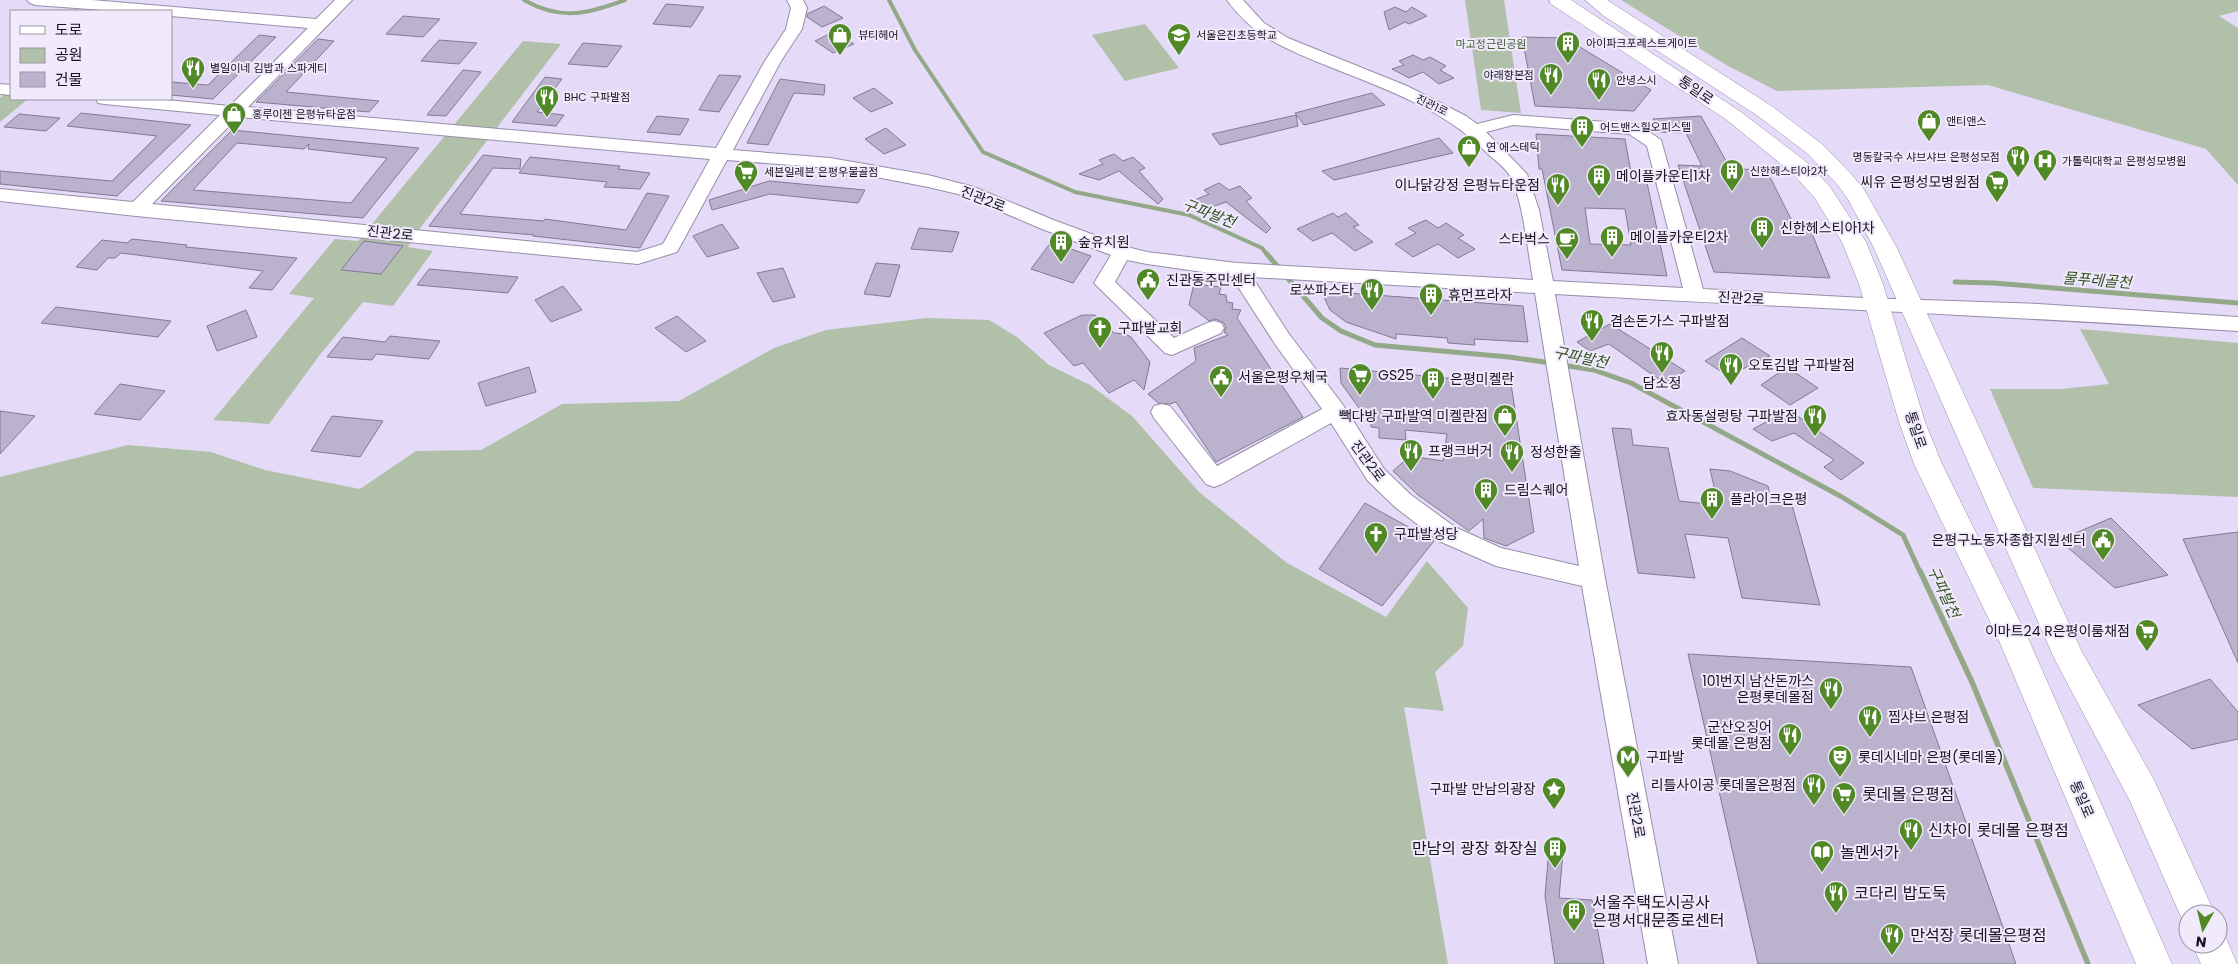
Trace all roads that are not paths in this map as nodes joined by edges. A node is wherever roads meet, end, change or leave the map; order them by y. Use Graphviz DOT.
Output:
graph roads {
  1 [pos="35,0"];
  2 [pos="344,0"];
  3 [pos="795,0"];
  4 [pos="1235,0"];
  5 [pos="1558,0"];
  6 [pos="1594,0"];
  7 [pos="159,10"];
  8 [pos="172,11"];
  9 [pos="321,24"];
  10 [pos="115,100"];
  11 [pos="234,111"];
  12 [pos="1474,130"];
  13 [pos="723,154"];
  14 [pos="0,195"];
  15 [pos="136,210"];
  16 [pos="1122,252"];
  17 [pos="1247,271"];
  18 [pos="1544,286"];
  19 [pos="1695,295"];
  20 [pos="1878,305"];
  21 [pos="1909,306"];
  22 [pos="2238,324"];
  23 [pos="1214,328"];
  24 [pos="1335,411"];
  25 [pos="1162,412"];
  26 [pos="1593,578"];
  27 [pos="2193,904"];
  28 [pos="1663,964"];
  29 [pos="2154,964"];
  1 -- 7 [label="street"];
  2 -- 9 [label="street"];
  3 -- 13 [label="street"];
  4 -- 12 [label="street, 진관1로"];
  5 -- 20 [label="main road, 통일로"];
  6 -- 21 [label="main road, 통일로"];
  8 -- 9 [label="street"];
  9 -- 11 [label="street"];
  10 -- 11 [label="street, 진관2로"];
  11 -- 13 [label="street, 진관2로"];
  11 -- 15 [label="street"];
  12 -- 18 [label="street, 진관1로"];
  12 -- 19 [label="street"];
  13 -- 15 [label="street, 진관2로"];
  13 -- 16 [label="street, 진관2로"];
  14 -- 15 [label="street, 진관2로"];
  16 -- 17 [label="street, 진관2로"];
  16 -- 23 [label="street"];
  17 -- 18 [label="street, 진관2로"];
  17 -- 24 [label="street, 진관2로"];
  18 -- 19 [label="street, 진관2로"];
  18 -- 26 [label="street, 진관2로"];
  19 -- 20 [label="street, 진관2로"];
  20 -- 21 [label="street, 진관2로"];
  20 -- 29 [label="main road, 통일로"];
  21 -- 22 [label="street"];
  21 -- 27 [label="main road, 통일로"];
  24 -- 25 [label="street"];
  24 -- 26 [label="street, 진관2로"];
  26 -- 28 [label="street, 진관2로"];
}
